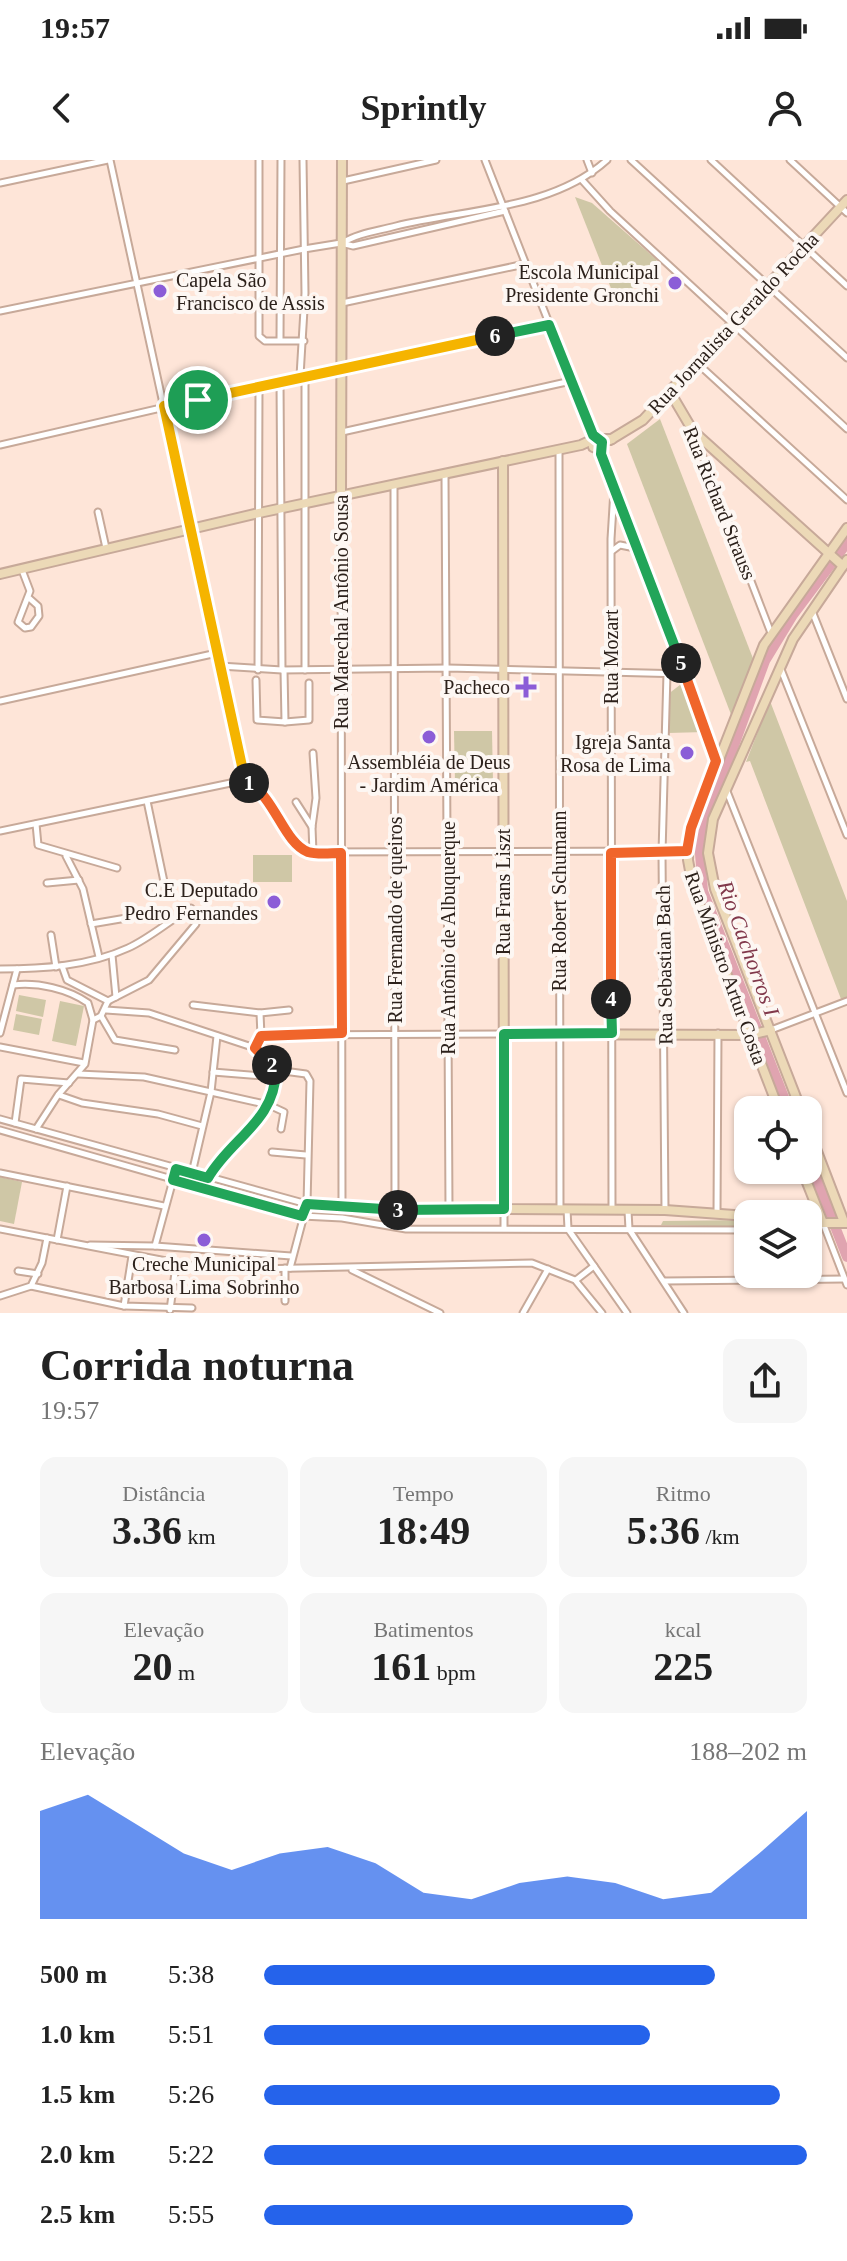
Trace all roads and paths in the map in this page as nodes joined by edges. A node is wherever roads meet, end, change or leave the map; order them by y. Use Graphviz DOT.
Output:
graph roads {
  1 [pos="109,160"];
  2 [pos="259,160"];
  3 [pos="281,160"];
  4 [pos="303,160"];
  5 [pos="342,160"];
  6 [pos="436,160"];
  7 [pos="485,160"];
  8 [pos="587,160"];
  9 [pos="607,160"];
  10 [pos="631,160"];
  11 [pos="711,160"];
  12 [pos="790,160"];
  13 [pos="592,173"];
  14 [pos="582,180"];
  15 [pos="341,181"];
  16 [pos="0,183"];
  17 [pos="502,204"];
  18 [pos="845,206"];
  19 [pos="505,211"];
  20 [pos="418,220"];
  21 [pos="420,230"];
  22 [pos="341,243"];
  23 [pos="804,246"];
  24 [pos="304,249"];
  25 [pos="281,254"];
  26 [pos="258,259"];
  27 [pos="525,264"];
  28 [pos="137,280"];
  29 [pos="768,285"];
  30 [pos="847,286"];
  31 [pos="342,303"];
  32 [pos="0,311"];
  33 [pos="733,323"];
  34 [pos="549,325"];
  35 [pos="280,340"];
  36 [pos="304,341"];
  37 [pos="847,358"];
  38 [pos="697,363"];
  39 [pos="341,367"];
  40 [pos="302,375"];
  41 [pos="280,381"];
  42 [pos="571,381"];
  43 [pos="259,387"];
  44 [pos="670,392"];
  45 [pos="164,406"];
  46 [pos="847,429"];
  47 [pos="693,431"];
  48 [pos="341,432"];
  49 [pos="0,445"];
  50 [pos="597,445"];
  51 [pos="559,449"];
  52 [pos="503,461"];
  53 [pos="445,475"];
  54 [pos="394,487"];
  55 [pos="614,490"];
  56 [pos="341,496"];
  57 [pos="847,500"];
  58 [pos="304,504"];
  59 [pos="283,508"];
  60 [pos="98,512"];
  61 [pos="259,513"];
  62 [pos="847,528"];
  63 [pos="191,529"];
  64 [pos="106,548"];
  65 [pos="637,548"];
  66 [pos="611,551"];
  67 [pos="839,561"];
  68 [pos="22,570"];
  69 [pos="0,574"];
  70 [pos="29,598"];
  71 [pos="812,611"];
  72 [pos="765,616"];
  73 [pos="781,619"];
  74 [pos="771,633"];
  75 [pos="217,653"];
  76 [pos="220,666"];
  77 [pos="780,666"];
  78 [pos="394,668"];
  79 [pos="447,668"];
  80 [pos="340,669"];
  81 [pos="258,670"];
  82 [pos="283,670"];
  83 [pos="305,670"];
  84 [pos="503,670"];
  85 [pos="557,670"];
  86 [pos="611,670"];
  87 [pos="667,673"];
  88 [pos="685,674"];
  89 [pos="256,680"];
  90 [pos="309,683"];
  91 [pos="847,699"];
  92 [pos="0,701"];
  93 [pos="285,722"];
  94 [pos="313,753"];
  95 [pos="716,766"];
  96 [pos="729,774"];
  97 [pos="245,780"];
  98 [pos="726,788"];
  99 [pos="147,801"];
  100 [pos="296,802"];
  101 [pos="36,824"];
  102 [pos="312,827"];
  103 [pos="0,831"];
  104 [pos="847,835"];
  105 [pos="687,851"];
  106 [pos="448,852"];
  107 [pos="503,852"];
  108 [pos="558,852"];
  109 [pos="313,853"];
  110 [pos="341,853"];
  111 [pos="611,853"];
  112 [pos="662,853"];
  113 [pos="394,854"];
  114 [pos="66,856"];
  115 [pos="117,868"];
  116 [pos="79,880"];
  117 [pos="47,883"];
  118 [pos="167,896"];
  119 [pos="191,908"];
  120 [pos="144,915"];
  121 [pos="91,924"];
  122 [pos="196,924"];
  123 [pos="51,935"];
  124 [pos="112,955"];
  125 [pos="99,957"];
  126 [pos="59,966"];
  127 [pos="0,969"];
  128 [pos="17,969"];
  129 [pos="64,977"];
  130 [pos="13,985"];
  131 [pos="61,990"];
  132 [pos="116,997"];
  133 [pos="108,1001"];
  134 [pos="847,1001"];
  135 [pos="193,1005"];
  136 [pos="106,1010"];
  137 [pos="289,1010"];
  138 [pos="260,1013"];
  139 [pos="815,1013"];
  140 [pos="101,1016"];
  141 [pos="93,1020"];
  142 [pos="769,1031"];
  143 [pos="665,1032"];
  144 [pos="0,1033"];
  145 [pos="342,1033"];
  146 [pos="396,1033"];
  147 [pos="612,1033"];
  148 [pos="718,1033"];
  149 [pos="448,1034"];
  150 [pos="504,1034"];
  151 [pos="560,1034"];
  152 [pos="752,1035"];
  153 [pos="217,1036"];
  154 [pos="261,1036"];
  155 [pos="0,1047"];
  156 [pos="255,1048"];
  157 [pos="175,1050"];
  158 [pos="85,1064"];
  159 [pos="213,1072"];
  160 [pos="78,1074"];
  161 [pos="276,1074"];
  162 [pos="70,1083"];
  163 [pos="211,1092"];
  164 [pos="847,1093"];
  165 [pos="58,1095"];
  166 [pos="774,1096"];
  167 [pos="795,1096"];
  168 [pos="269,1105"];
  169 [pos="0,1119"];
  170 [pos="15,1123"];
  171 [pos="202,1126"];
  172 [pos="36,1129"];
  173 [pos="281,1129"];
  174 [pos="0,1130"];
  175 [pos="272,1152"];
  176 [pos="306,1155"];
  177 [pos="176,1169"];
  178 [pos="822,1171"];
  179 [pos="0,1173"];
  180 [pos="192,1173"];
  181 [pos="208,1178"];
  182 [pos="173,1180"];
  183 [pos="812,1184"];
  184 [pos="67,1186"];
  185 [pos="307,1204"];
  186 [pos="164,1206"];
  187 [pos="342,1207"];
  188 [pos="449,1209"];
  189 [pos="504,1209"];
  190 [pos="564,1209"];
  191 [pos="612,1209"];
  192 [pos="395,1210"];
  193 [pos="628,1210"];
  194 [pos="665,1210"];
  195 [pos="717,1215"];
  196 [pos="302,1216"];
  197 [pos="734,1216"];
  198 [pos="839,1224"];
  199 [pos="504,1228"];
  200 [pos="0,1229"];
  201 [pos="568,1229"];
  202 [pos="629,1229"];
  203 [pos="734,1230"];
  204 [pos="47,1238"];
  205 [pos="57,1240"];
  206 [pos="90,1245"];
  207 [pos="138,1245"];
  208 [pos="155,1246"];
  209 [pos="134,1256"];
  210 [pos="291,1256"];
  211 [pos="176,1265"];
  212 [pos="594,1266"];
  213 [pos="287,1268"];
  214 [pos="351,1269"];
  215 [pos="548,1269"];
  216 [pos="18,1271"];
  217 [pos="38,1274"];
  218 [pos="575,1280"];
  219 [pos="664,1281"];
  220 [pos="846,1282"];
  221 [pos="31,1286"];
  222 [pos="0,1296"];
  223 [pos="285,1301"];
  224 [pos="124,1306"];
  225 [pos="192,1308"];
  226 [pos="170,1310"];
  227 [pos="440,1313"];
  228 [pos="523,1313"];
  229 [pos="602,1313"];
  230 [pos="627,1313"];
  231 [pos="684,1313"];
  1 -- 16 [label="street"];
  1 -- 28 [label="street"];
  2 -- 26 [label="street"];
  3 -- 25 [label="street"];
  4 -- 24 [label="street"];
  5 -- 15 [label="street, Rua Marechal Antônio Sousa"];
  6 -- 15 [label="street"];
  7 -- 17 [label="street"];
  8 -- 13 [label="street"];
  9 -- 13 [label="street"];
  10 -- 29 [label="street"];
  11 -- 23 [label="street"];
  12 -- 18 [label="street"];
  13 -- 14 [label="street"];
  14 -- 17 [label="street"];
  14 -- 33 [label="street"];
  15 -- 22 [label="street, Rua Marechal Antônio Sousa"];
  17 -- 19 [label="street"];
  17 -- 20 [label="street"];
  18 -- 23 [label="street, Rua Jornalista Geraldo Rocha"];
  19 -- 21 [label="street"];
  19 -- 27 [label="street"];
  20 -- 21 [label="street"];
  20 -- 22 [label="street"];
  21 -- 22 [label="street"];
  22 -- 24 [label="street"];
  22 -- 31 [label="street, Rua Marechal Antônio Sousa"];
  23 -- 29 [label="street, Rua Jornalista Geraldo Rocha"];
  23 -- 30 [label="street"];
  24 -- 25 [label="street"];
  24 -- 36 [label="street"];
  25 -- 26 [label="street"];
  25 -- 35 [label="street"];
  26 -- 28 [label="street"];
  26 -- 35 [label="street"];
  27 -- 31 [label="street"];
  27 -- 34 [label="street"];
  28 -- 32 [label="street"];
  28 -- 45 [label="street"];
  29 -- 33 [label="street, Rua Jornalista Geraldo Rocha"];
  29 -- 37 [label="street"];
  31 -- 39 [label="street, Rua Marechal Antônio Sousa"];
  33 -- 38 [label="street, Rua Jornalista Geraldo Rocha"];
  33 -- 46 [label="street"];
  34 -- 39 [label="street"];
  34 -- 42 [label="street"];
  35 -- 36 [label="street"];
  36 -- 40 [label="street"];
  38 -- 44 [label="street, Rua Jornalista Geraldo Rocha"];
  38 -- 57 [label="street"];
  39 -- 40 [label="street"];
  39 -- 48 [label="street, Rua Marechal Antônio Sousa"];
  40 -- 41 [label="street"];
  40 -- 58 [label="street"];
  41 -- 43 [label="street"];
  41 -- 59 [label="street"];
  42 -- 48 [label="street"];
  42 -- 50 [label="street"];
  43 -- 45 [label="street"];
  43 -- 61 [label="street"];
  44 -- 47 [label="street, Rua Richard Strauss"];
  44 -- 50 [label="street, Rua Jornalista Geraldo Rocha"];
  45 -- 49 [label="street"];
  45 -- 63 [label="street"];
  47 -- 67 [label="street"];
  47 -- 72 [label="street, Rua Richard Strauss"];
  48 -- 56 [label="street, Rua Marechal Antônio Sousa"];
  50 -- 51 [label="street, Rua Jornalista Geraldo Rocha"];
  50 -- 55 [label="street"];
  51 -- 52 [label="street, Rua Jornalista Geraldo Rocha"];
  51 -- 85 [label="street, Rua Robert Schumann"];
  52 -- 53 [label="street, Rua Jornalista Geraldo Rocha"];
  52 -- 84 [label="street, Rua Frans Liszt"];
  53 -- 54 [label="street, Rua Jornalista Geraldo Rocha"];
  53 -- 79 [label="street, Rua Antônio de Albuquerque"];
  54 -- 56 [label="street, Rua Jornalista Geraldo Rocha"];
  54 -- 78 [label="street, Rua Frernando de queiros"];
  55 -- 65 [label="street"];
  55 -- 66 [label="street, Rua Mozart"];
  56 -- 58 [label="street, Rua Jornalista Geraldo Rocha"];
  56 -- 80 [label="street, Rua Marechal Antônio Sousa"];
  58 -- 59 [label="street, Rua Jornalista Geraldo Rocha"];
  58 -- 83 [label="street"];
  59 -- 61 [label="street, Rua Jornalista Geraldo Rocha"];
  59 -- 82 [label="street"];
  60 -- 64 [label="street"];
  61 -- 63 [label="street, Rua Jornalista Geraldo Rocha"];
  61 -- 81 [label="street"];
  62 -- 67 [label="street, Rua Ministro Artur Costa"];
  63 -- 64 [label="street, Rua Jornalista Geraldo Rocha"];
  63 -- 75 [label="street"];
  64 -- 68 [label="street, Rua Jornalista Geraldo Rocha"];
  65 -- 66 [label="street"];
  65 -- 88 [label="street"];
  66 -- 86 [label="street, Rua Mozart"];
  67 -- 71 [label="street, Rua Ministro Artur Costa"];
  67 -- 73 [label="street, Rua Ministro Artur Costa"];
  68 -- 69 [label="street, Rua Jornalista Geraldo Rocha"];
  68 -- 70 [label="street"];
  70 -- 70 [label="street"];
  71 -- 77 [label="street, Rua Ministro Artur Costa"];
  71 -- 91 [label="street"];
  72 -- 73 [label="street"];
  72 -- 74 [label="street, Rua Richard Strauss"];
  73 -- 74 [label="street, Rua Ministro Artur Costa"];
  74 -- 95 [label="street, Rua Ministro Artur Costa"];
  75 -- 76 [label="street"];
  75 -- 92 [label="street"];
  76 -- 81 [label="street"];
  76 -- 97 [label="street"];
  77 -- 96 [label="street, Rua Ministro Artur Costa"];
  77 -- 104 [label="street"];
  78 -- 79 [label="street"];
  78 -- 80 [label="street"];
  78 -- 113 [label="street, Rua Frernando de queiros"];
  79 -- 84 [label="street"];
  79 -- 106 [label="street, Rua Antônio de Albuquerque"];
  80 -- 83 [label="street"];
  80 -- 110 [label="street, Rua Marechal Antônio Sousa"];
  81 -- 82 [label="street"];
  82 -- 83 [label="street"];
  82 -- 93 [label="street"];
  84 -- 85 [label="street"];
  84 -- 107 [label="street, Rua Frans Liszt"];
  85 -- 86 [label="street"];
  85 -- 108 [label="street, Rua Robert Schumann"];
  86 -- 87 [label="street"];
  86 -- 111 [label="street, Rua Mozart"];
  87 -- 88 [label="street"];
  87 -- 112 [label="street, Rua Sebastian Bach"];
  88 -- 95 [label="street"];
  89 -- 93 [label="street"];
  90 -- 93 [label="street"];
  94 -- 102 [label="street"];
  95 -- 96 [label="street"];
  95 -- 105 [label="street, Rua Ministro Artur Costa"];
  96 -- 98 [label="street, Rua Ministro Artur Costa"];
  97 -- 99 [label="street"];
  97 -- 109 [label="street"];
  98 -- 139 [label="street"];
  98 -- 142 [label="street, Rua Ministro Artur Costa"];
  99 -- 101 [label="street"];
  99 -- 118 [label="street"];
  100 -- 102 [label="street"];
  101 -- 103 [label="street"];
  101 -- 114 [label="street"];
  102 -- 109 [label="street"];
  105 -- 112 [label="street"];
  105 -- 152 [label="street, Rua Ministro Artur Costa"];
  106 -- 107 [label="street"];
  106 -- 113 [label="street"];
  106 -- 149 [label="street, Rua Antônio de Albuquerque"];
  107 -- 108 [label="street"];
  107 -- 150 [label="street, Rua Frans Liszt"];
  108 -- 111 [label="street"];
  108 -- 151 [label="street, Rua Robert Schumann"];
  109 -- 110 [label="street"];
  110 -- 113 [label="street"];
  110 -- 145 [label="street, Rua Marechal Antônio Sousa"];
  111 -- 112 [label="street"];
  111 -- 147 [label="street, Rua Mozart"];
  112 -- 143 [label="street, Rua Sebastian Bach"];
  113 -- 146 [label="street, Rua Frernando de queiros"];
  114 -- 115 [label="street"];
  114 -- 116 [label="street"];
  116 -- 117 [label="street"];
  116 -- 121 [label="street"];
  119 -- 124 [label="street"];
  120 -- 121 [label="street"];
  121 -- 125 [label="street"];
  122 -- 132 [label="street"];
  123 -- 126 [label="street"];
  124 -- 125 [label="street"];
  124 -- 132 [label="street"];
  125 -- 126 [label="street"];
  126 -- 128 [label="street"];
  126 -- 129 [label="street"];
  127 -- 128 [label="street"];
  128 -- 130 [label="street"];
  129 -- 131 [label="street"];
  129 -- 133 [label="street"];
  130 -- 131 [label="street"];
  130 -- 144 [label="street"];
  131 -- 141 [label="street"];
  132 -- 133 [label="street"];
  133 -- 136 [label="street"];
  134 -- 139 [label="street"];
  135 -- 138 [label="street"];
  136 -- 140 [label="street"];
  136 -- 153 [label="street"];
  137 -- 138 [label="street"];
  138 -- 154 [label="street"];
  139 -- 142 [label="street"];
  139 -- 164 [label="street"];
  140 -- 141 [label="street"];
  140 -- 157 [label="street"];
  141 -- 158 [label="street"];
  142 -- 152 [label="street"];
  142 -- 167 [label="street, Rua Ministro Artur Costa"];
  143 -- 147 [label="street"];
  143 -- 148 [label="street"];
  143 -- 194 [label="street, Rua Sebastian Bach"];
  145 -- 146 [label="street"];
  145 -- 154 [label="street"];
  145 -- 187 [label="street, Rua Marechal Antônio Sousa"];
  146 -- 149 [label="street"];
  146 -- 192 [label="street, Rua Frernando de queiros"];
  147 -- 151 [label="street"];
  147 -- 191 [label="street, Rua Mozart"];
  148 -- 152 [label="street"];
  148 -- 195 [label="street"];
  149 -- 150 [label="street"];
  149 -- 188 [label="street, Rua Antônio de Albuquerque"];
  150 -- 151 [label="street"];
  150 -- 189 [label="street, Rua Frans Liszt"];
  151 -- 190 [label="street, Rua Robert Schumann"];
  152 -- 166 [label="street, Rua Ministro Artur Costa"];
  153 -- 156 [label="street"];
  153 -- 159 [label="street"];
  154 -- 156 [label="street"];
  155 -- 158 [label="street"];
  156 -- 161 [label="street"];
  158 -- 160 [label="street"];
  159 -- 161 [label="street"];
  159 -- 163 [label="street"];
  160 -- 162 [label="street"];
  160 -- 163 [label="street"];
  161 -- 168 [label="street"];
  161 -- 176 [label="street"];
  162 -- 165 [label="street"];
  162 -- 170 [label="street"];
  163 -- 168 [label="street"];
  163 -- 171 [label="street"];
  165 -- 171 [label="street"];
  165 -- 172 [label="street"];
  168 -- 173 [label="street"];
  168 -- 181 [label="street"];
  169 -- 170 [label="street"];
  170 -- 172 [label="street"];
  171 -- 180 [label="street"];
  172 -- 177 [label="street"];
  174 -- 182 [label="street"];
  175 -- 176 [label="street"];
  176 -- 185 [label="street"];
  177 -- 180 [label="street"];
  177 -- 182 [label="street"];
  178 -- 198 [label="street"];
  179 -- 184 [label="street"];
  180 -- 181 [label="street"];
  181 -- 185 [label="street"];
  182 -- 186 [label="street"];
  182 -- 196 [label="street"];
  183 -- 198 [label="street"];
  184 -- 186 [label="street"];
  184 -- 205 [label="street"];
  185 -- 187 [label="street"];
  185 -- 196 [label="street"];
  186 -- 208 [label="street"];
  187 -- 192 [label="street"];
  188 -- 189 [label="street"];
  188 -- 192 [label="street"];
  189 -- 190 [label="street"];
  189 -- 199 [label="street, Rua Frans Liszt"];
  190 -- 191 [label="street"];
  190 -- 201 [label="street, Rua Robert Schumann"];
  191 -- 193 [label="street"];
  193 -- 194 [label="street"];
  193 -- 202 [label="street"];
  194 -- 195 [label="street"];
  195 -- 197 [label="street"];
  196 -- 199 [label="street"];
  196 -- 210 [label="street"];
  198 -- 220 [label="street"];
  199 -- 201 [label="street"];
  200 -- 204 [label="street"];
  201 -- 202 [label="street"];
  201 -- 212 [label="street"];
  202 -- 203 [label="street"];
  202 -- 219 [label="street"];
  204 -- 205 [label="street"];
  204 -- 217 [label="street"];
  205 -- 206 [label="street"];
  206 -- 207 [label="street"];
  206 -- 209 [label="street"];
  207 -- 208 [label="street"];
  207 -- 209 [label="street"];
  208 -- 210 [label="street"];
  209 -- 211 [label="street"];
  209 -- 224 [label="street"];
  210 -- 213 [label="street"];
  211 -- 213 [label="street"];
  211 -- 226 [label="street"];
  212 -- 218 [label="street"];
  212 -- 230 [label="street"];
  213 -- 214 [label="street"];
  213 -- 223 [label="street"];
  214 -- 215 [label="street"];
  214 -- 227 [label="street"];
  215 -- 218 [label="street"];
  215 -- 228 [label="street"];
  216 -- 217 [label="street"];
  217 -- 221 [label="street"];
  218 -- 229 [label="street"];
  219 -- 220 [label="street"];
  219 -- 231 [label="street"];
  221 -- 222 [label="street"];
  221 -- 224 [label="street"];
  224 -- 226 [label="street"];
  225 -- 226 [label="street"];
}
